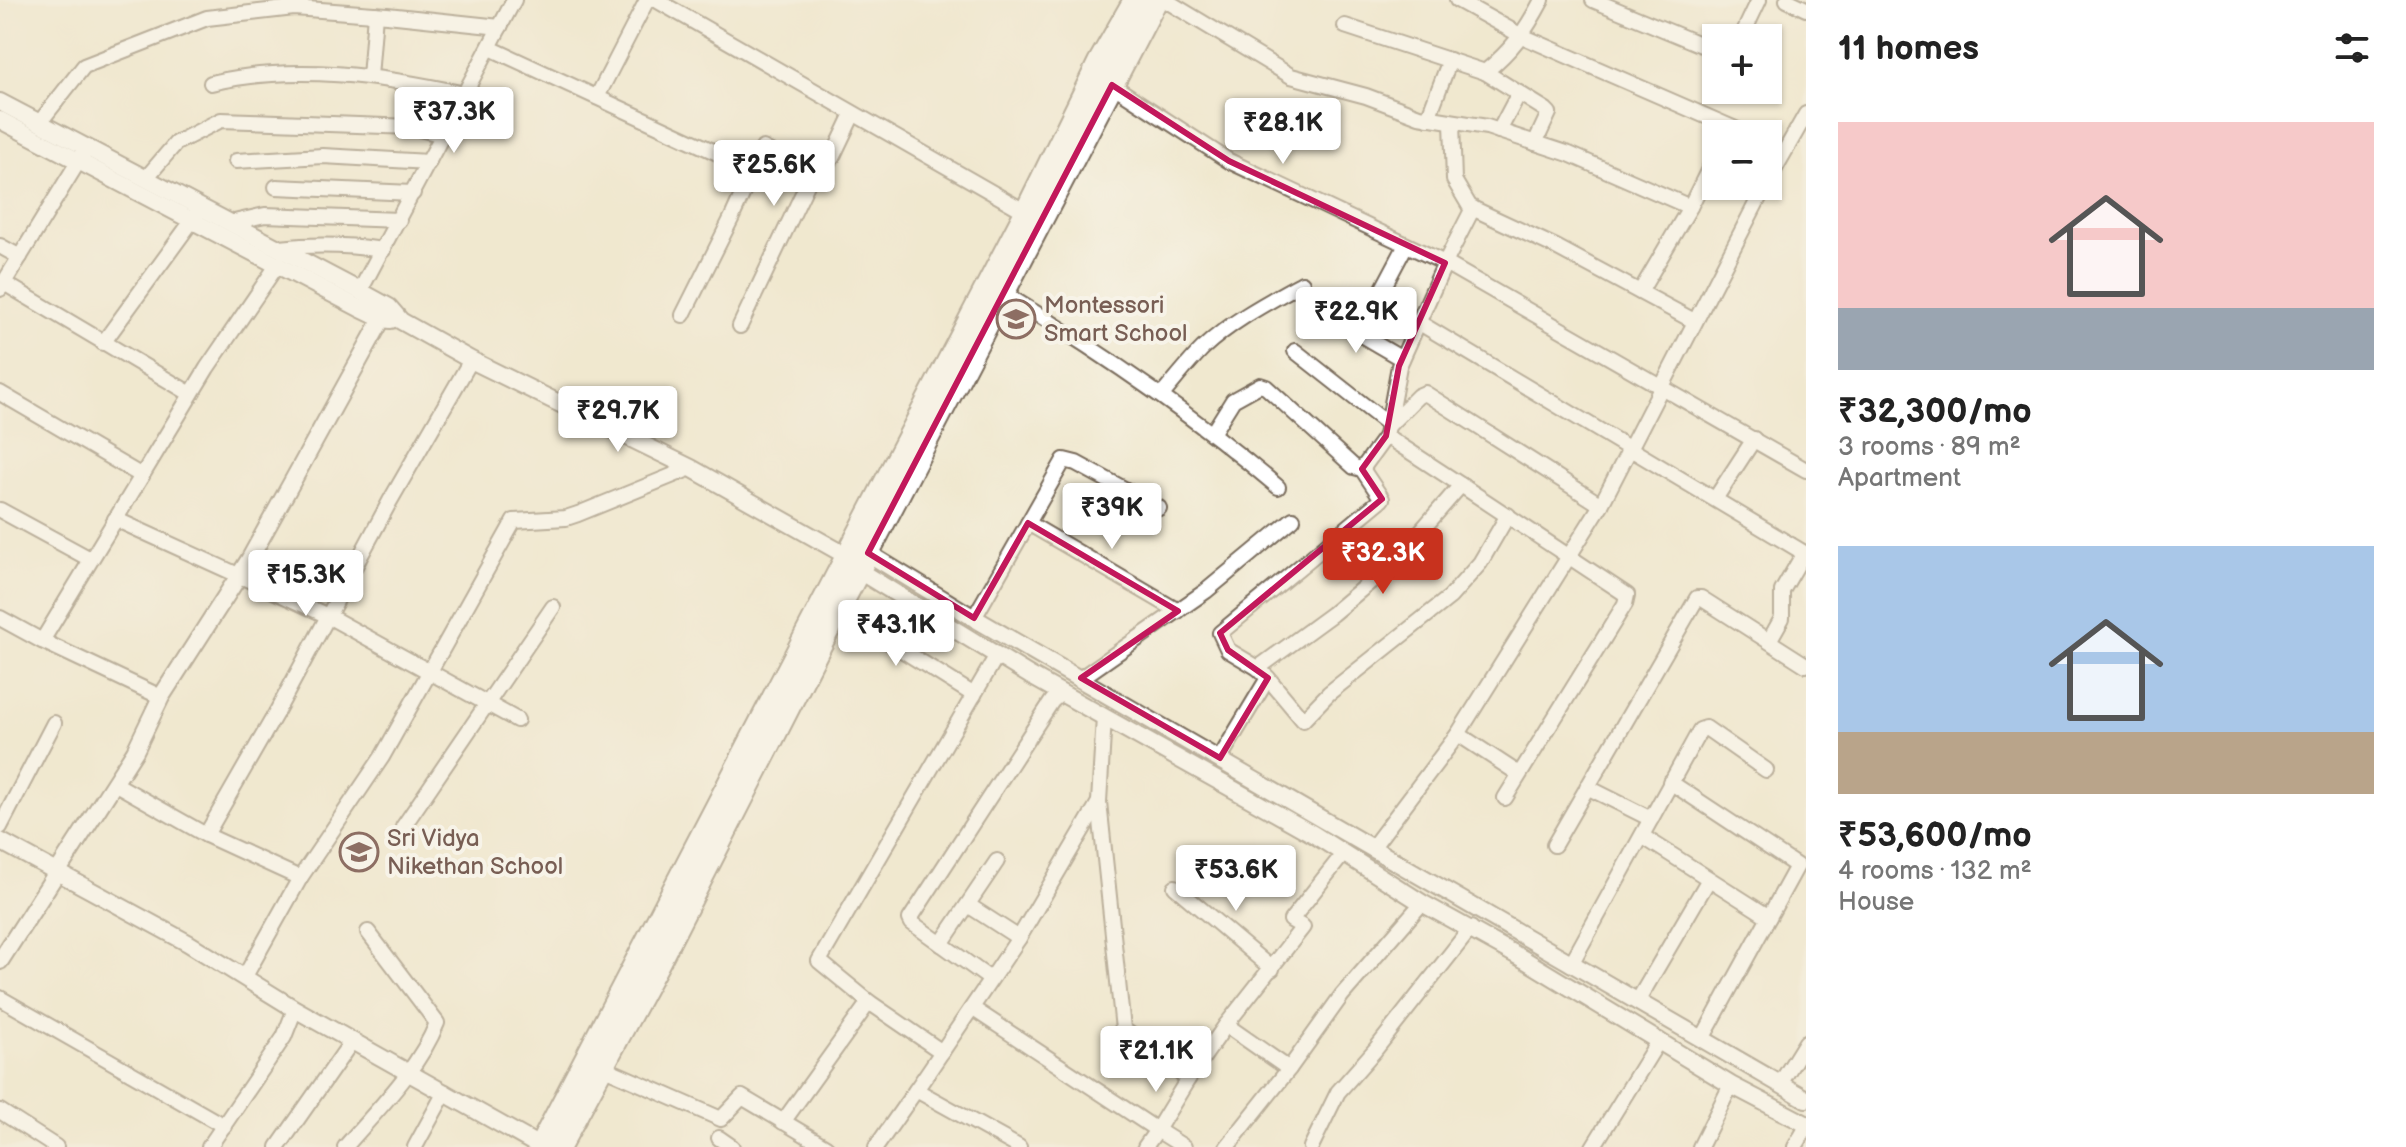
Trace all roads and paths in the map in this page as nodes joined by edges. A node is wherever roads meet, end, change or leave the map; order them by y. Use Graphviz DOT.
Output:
graph roads {
  1 [pos="514,0"];
  2 [pos="647,0"];
  3 [pos="656,0"];
  4 [pos="1156,0"];
  5 [pos="1165,0"];
  6 [pos="1457,0"];
  7 [pos="1542,0"];
  8 [pos="1593,0"];
  9 [pos="1759,0"];
  10 [pos="1787,0"];
  11 [pos="1127,3"];
  12 [pos="247,6"];
  13 [pos="1806,9"];
  14 [pos="375,14"];
  15 [pos="1748,24"];
  16 [pos="1345,26"];
  17 [pos="500,27"];
  18 [pos="1522,36"];
  19 [pos="1702,45"];
  20 [pos="490,48"];
  21 [pos="1450,60"];
  22 [pos="1485,72"];
  23 [pos="370,77"];
  24 [pos="211,83"];
  25 [pos="1112,85"];
  26 [pos="1519,93"];
  27 [pos="465,94"];
  28 [pos="597,97"];
  29 [pos="0,102"];
  30 [pos="853,114"];
  31 [pos="1806,114"];
  32 [pos="1428,118"];
  33 [pos="0,120"];
  34 [pos="1715,120"];
  35 [pos="40,122"];
  36 [pos="1452,122"];
  37 [pos="1499,131"];
  38 [pos="443,135"];
  39 [pos="1535,143"];
  40 [pos="83,154"];
  41 [pos="1782,156"];
  42 [pos="236,161"];
  43 [pos="429,162"];
  44 [pos="752,169"];
  45 [pos="812,174"];
  46 [pos="147,177"];
  47 [pos="1702,183"];
  48 [pos="276,187"];
  49 [pos="413,193"];
  50 [pos="1758,200"];
  51 [pos="1690,207"];
  52 [pos="1473,208"];
  53 [pos="198,212"];
  54 [pos="1026,212"];
  55 [pos="399,220"];
  56 [pos="234,222"];
  57 [pos="1406,245"];
  58 [pos="0,246"];
  59 [pos="383,250"];
  60 [pos="279,256"];
  61 [pos="20,257"];
  62 [pos="1445,263"];
  63 [pos="1302,283"];
  64 [pos="2,286"];
  65 [pos="360,291"];
  66 [pos="1640,292"];
  67 [pos="1003,293"];
  68 [pos="1372,309"];
  69 [pos="386,313"];
  70 [pos="683,315"];
  71 [pos="1330,317"];
  72 [pos="1694,321"];
  73 [pos="1418,322"];
  74 [pos="740,326"];
  75 [pos="103,343"];
  76 [pos="1295,351"];
  77 [pos="1402,359"];
  78 [pos="471,360"];
  79 [pos="1661,386"];
  80 [pos="0,393"];
  81 [pos="191,394"];
  82 [pos="1162,395"];
  83 [pos="1387,431"];
  84 [pos="1213,432"];
  85 [pos="1754,439"];
  86 [pos="1630,448"];
  87 [pos="691,468"];
  88 [pos="1362,469"];
  89 [pos="1806,470"];
  90 [pos="142,476"];
  91 [pos="1461,485"];
  92 [pos="1278,487"];
  93 [pos="1715,499"];
  94 [pos="1601,505"];
  95 [pos="1159,508"];
  96 [pos="0,510"];
  97 [pos="1508,515"];
  98 [pos="115,519"];
  99 [pos="1293,519"];
  100 [pos="1028,523"];
  101 [pos="1805,553"];
  102 [pos="1570,556"];
  103 [pos="854,557"];
  104 [pos="90,559"];
  105 [pos="239,576"];
  106 [pos="553,607"];
  107 [pos="838,610"];
  108 [pos="1178,611"];
  109 [pos="328,616"];
  110 [pos="0,618"];
  111 [pos="974,618"];
  112 [pos="42,641"];
  113 [pos="1769,641"];
  114 [pos="997,655"];
  115 [pos="1806,665"];
  116 [pos="429,670"];
  117 [pos="1263,673"];
  118 [pos="1081,678"];
  119 [pos="1061,693"];
  120 [pos="974,695"];
  121 [pos="161,697"];
  122 [pos="488,704"];
  123 [pos="1104,717"];
  124 [pos="517,720"];
  125 [pos="54,723"];
  126 [pos="1458,734"];
  127 [pos="1220,758"];
  128 [pos="1766,770"];
  129 [pos="1519,774"];
  130 [pos="1670,782"];
  131 [pos="114,783"];
  132 [pos="1587,787"];
  133 [pos="1505,798"];
  134 [pos="1099,802"];
  135 [pos="1651,819"];
  136 [pos="0,827"];
  137 [pos="403,827"];
  138 [pos="206,835"];
  139 [pos="1642,836"];
  140 [pos="0,841"];
  141 [pos="1554,845"];
  142 [pos="1372,848"];
  143 [pos="1344,853"];
  144 [pos="997,861"];
  145 [pos="55,872"];
  146 [pos="300,878"];
  147 [pos="1709,879"];
  148 [pos="1175,887"];
  149 [pos="1422,903"];
  150 [pos="968,905"];
  151 [pos="1769,917"];
  152 [pos="1471,928"];
  153 [pos="368,932"];
  154 [pos="1019,938"];
  155 [pos="941,944"];
  156 [pos="649,959"];
  157 [pos="0,961"];
  158 [pos="1571,964"];
  159 [pos="1272,969"];
  160 [pos="244,978"];
  161 [pos="990,979"];
  162 [pos="0,998"];
  163 [pos="869,1002"];
  164 [pos="1637,1002"];
  165 [pos="972,1008"];
  166 [pos="295,1009"];
  167 [pos="1226,1025"];
  168 [pos="1702,1039"];
  169 [pos="1659,1040"];
  170 [pos="352,1041"];
  171 [pos="1806,1042"];
  172 [pos="942,1052"];
  173 [pos="602,1067"];
  174 [pos="1289,1069"];
  175 [pos="408,1071"];
  176 [pos="1188,1079"];
  177 [pos="1780,1084"];
  178 [pos="1731,1085"];
  179 [pos="916,1090"];
  180 [pos="445,1092"];
  181 [pos="1806,1099"];
  182 [pos="0,1111"];
  183 [pos="783,1122"];
  184 [pos="224,1126"];
  185 [pos="1806,1126"];
  186 [pos="1157,1130"];
  187 [pos="719,1138"];
  188 [pos="806,1142"];
  189 [pos="56,1147"];
  190 [pos="209,1147"];
  191 [pos="278,1147"];
  192 [pos="345,1147"];
  193 [pos="415,1147"];
  194 [pos="540,1147"];
  195 [pos="559,1147"];
  196 [pos="732,1147"];
  197 [pos="826,1147"];
  198 [pos="876,1147"];
  199 [pos="1019,1147"];
  200 [pos="1145,1147"];
  201 [pos="1184,1147"];
  202 [pos="1227,1147"];
  203 [pos="1311,1147"];
  204 [pos="1593,1147"];
  205 [pos="1700,1147"];
  206 [pos="1795,1147"];
  1 -- 17 [label="street"];
  2 -- 28 [label="street"];
  3 -- 30 [label="street"];
  4 -- 25 [label="highway"];
  5 -- 32 [label="street"];
  6 -- 18 [label="street"];
  7 -- 18 [label="street"];
  8 -- 19 [label="street"];
  9 -- 15 [label="street"];
  10 -- 13 [label="street"];
  11 -- 54 [label="highway"];
  12 -- 14 [label="street"];
  12 -- 35 [label="street"];
  14 -- 17 [label="street"];
  14 -- 23 [label="street"];
  16 -- 21 [label="street"];
  17 -- 20 [label="street"];
  18 -- 22 [label="street"];
  18 -- 34 [label="street"];
  20 -- 27 [label="street"];
  20 -- 28 [label="street"];
  21 -- 22 [label="street"];
  21 -- 32 [label="street"];
  22 -- 26 [label="street"];
  23 -- 24 [label="street"];
  23 -- 27 [label="street"];
  25 -- 57 [label="street"];
  25 -- 67 [label="highway"];
  26 -- 37 [label="street"];
  26 -- 39 [label="street"];
  27 -- 38 [label="street"];
  28 -- 44 [label="street"];
  29 -- 35 [label="street"];
  30 -- 45 [label="street"];
  30 -- 54 [label="street"];
  31 -- 41 [label="street"];
  32 -- 36 [label="street"];
  33 -- 40 [label="street"];
  35 -- 40 [label="street"];
  36 -- 37 [label="street"];
  36 -- 52 [label="street"];
  37 -- 39 [label="street"];
  38 -- 43 [label="street"];
  38 -- 46 [label="street"];
  39 -- 51 [label="street"];
  40 -- 46 [label="street"];
  40 -- 53 [label="street"];
  40 -- 61 [label="street"];
  42 -- 43 [label="street"];
  43 -- 49 [label="street"];
  44 -- 45 [label="street"];
  44 -- 70 [label="street"];
  45 -- 74 [label="street"];
  46 -- 53 [label="street"];
  47 -- 51 [label="street"];
  48 -- 49 [label="street"];
  49 -- 55 [label="street"];
  50 -- 72 [label="street"];
  51 -- 66 [label="street"];
  52 -- 62 [label="street"];
  52 -- 66 [label="street"];
  53 -- 56 [label="street"];
  53 -- 60 [label="street"];
  53 -- 75 [label="street"];
  54 -- 103 [label="highway"];
  55 -- 56 [label="street"];
  55 -- 59 [label="street"];
  56 -- 60 [label="street"];
  57 -- 62 [label="street"];
  57 -- 68 [label="street"];
  58 -- 61 [label="street"];
  59 -- 60 [label="street"];
  59 -- 65 [label="street"];
  60 -- 65 [label="street"];
  60 -- 69 [label="street"];
  60 -- 81 [label="street"];
  61 -- 64 [label="street"];
  62 -- 73 [label="street"];
  62 -- 79 [label="street"];
  63 -- 82 [label="street"];
  64 -- 75 [label="street"];
  65 -- 69 [label="street"];
  66 -- 72 [label="street"];
  67 -- 82 [label="street"];
  67 -- 103 [label="highway"];
  69 -- 78 [label="street"];
  69 -- 105 [label="street"];
  71 -- 77 [label="street"];
  72 -- 79 [label="street"];
  73 -- 77 [label="street"];
  73 -- 86 [label="street"];
  75 -- 81 [label="street"];
  76 -- 83 [label="street"];
  77 -- 83 [label="street"];
  78 -- 87 [label="street"];
  78 -- 109 [label="street"];
  79 -- 85 [label="street"];
  79 -- 86 [label="street"];
  80 -- 90 [label="street"];
  81 -- 90 [label="street"];
  82 -- 84 [label="street"];
  83 -- 88 [label="street"];
  83 -- 91 [label="street"];
  83 -- 94 [label="street"];
  84 -- 88 [label="street"];
  84 -- 92 [label="street"];
  85 -- 89 [label="street"];
  85 -- 93 [label="street"];
  86 -- 93 [label="street"];
  86 -- 94 [label="street"];
  87 -- 103 [label="street"];
  87 -- 116 [label="street"];
  88 -- 117 [label="street"];
  90 -- 98 [label="street"];
  91 -- 97 [label="street"];
  91 -- 117 [label="street"];
  93 -- 101 [label="street"];
  94 -- 102 [label="street"];
  95 -- 100 [label="street"];
  96 -- 104 [label="street"];
  97 -- 102 [label="street"];
  97 -- 117 [label="street"];
  98 -- 104 [label="street"];
  98 -- 105 [label="street"];
  99 -- 108 [label="street"];
  100 -- 108 [label="street"];
  100 -- 111 [label="street"];
  101 -- 113 [label="street"];
  102 -- 126 [label="street"];
  102 -- 129 [label="street"];
  103 -- 107 [label="highway"];
  103 -- 111 [label="street"];
  103 -- 114 [label="street"];
  103 -- 156 [label="highway"];
  104 -- 112 [label="street"];
  105 -- 109 [label="street"];
  105 -- 121 [label="street"];
  106 -- 122 [label="street"];
  107 -- 120 [label="street"];
  107 -- 156 [label="highway"];
  108 -- 118 [label="street"];
  109 -- 116 [label="street"];
  109 -- 138 [label="street"];
  110 -- 112 [label="street"];
  111 -- 118 [label="street"];
  112 -- 121 [label="street"];
  113 -- 115 [label="street"];
  113 -- 132 [label="street"];
  114 -- 119 [label="street"];
  114 -- 120 [label="street"];
  116 -- 122 [label="street"];
  116 -- 146 [label="street"];
  117 -- 127 [label="street"];
  118 -- 127 [label="street"];
  119 -- 123 [label="street"];
  119 -- 155 [label="street"];
  120 -- 163 [label="street"];
  121 -- 131 [label="street"];
  122 -- 124 [label="street"];
  122 -- 137 [label="street"];
  123 -- 134 [label="street"];
  123 -- 143 [label="street"];
  125 -- 136 [label="street"];
  126 -- 129 [label="street"];
  126 -- 142 [label="street"];
  127 -- 142 [label="street"];
  128 -- 130 [label="street"];
  129 -- 133 [label="street"];
  130 -- 135 [label="street"];
  130 -- 151 [label="street"];
  131 -- 138 [label="street"];
  131 -- 145 [label="street"];
  132 -- 135 [label="street"];
  132 -- 141 [label="street"];
  134 -- 154 [label="street"];
  134 -- 176 [label="street"];
  135 -- 139 [label="street"];
  138 -- 146 [label="street"];
  139 -- 147 [label="street"];
  139 -- 158 [label="street"];
  140 -- 145 [label="street"];
  142 -- 158 [label="street"];
  143 -- 149 [label="street"];
  143 -- 159 [label="street"];
  144 -- 150 [label="street"];
  145 -- 157 [label="street"];
  145 -- 160 [label="street"];
  146 -- 160 [label="street"];
  147 -- 151 [label="street"];
  147 -- 164 [label="street"];
  148 -- 159 [label="street"];
  149 -- 152 [label="street"];
  149 -- 174 [label="street"];
  150 -- 154 [label="street"];
  150 -- 155 [label="street"];
  151 -- 168 [label="street"];
  152 -- 169 [label="street"];
  152 -- 203 [label="street"];
  153 -- 175 [label="street"];
  154 -- 161 [label="street"];
  155 -- 161 [label="street"];
  156 -- 173 [label="highway"];
  156 -- 194 [label="highway"];
  158 -- 164 [label="street"];
  159 -- 167 [label="street"];
  160 -- 166 [label="street"];
  161 -- 165 [label="street"];
  162 -- 184 [label="street"];
  163 -- 172 [label="street"];
  163 -- 183 [label="street"];
  164 -- 168 [label="street"];
  165 -- 172 [label="street"];
  165 -- 186 [label="street"];
  166 -- 170 [label="street"];
  166 -- 184 [label="street"];
  167 -- 174 [label="street"];
  167 -- 176 [label="street"];
  168 -- 177 [label="street"];
  169 -- 178 [label="street"];
  169 -- 204 [label="street"];
  170 -- 175 [label="street"];
  170 -- 191 [label="street"];
  171 -- 177 [label="street"];
  172 -- 179 [label="street"];
  173 -- 183 [label="street"];
  173 -- 195 [label="highway"];
  174 -- 202 [label="street"];
  175 -- 180 [label="street"];
  175 -- 192 [label="street"];
  176 -- 186 [label="street"];
  177 -- 181 [label="street"];
  178 -- 185 [label="street"];
  178 -- 205 [label="street"];
  179 -- 198 [label="street"];
  179 -- 199 [label="street"];
  180 -- 193 [label="street"];
  180 -- 194 [label="street"];
  182 -- 189 [label="street"];
  183 -- 188 [label="street"];
  184 -- 190 [label="street"];
  185 -- 206 [label="street"];
  186 -- 200 [label="street"];
  186 -- 201 [label="street"];
  187 -- 196 [label="street"];
  188 -- 197 [label="street"];
}
